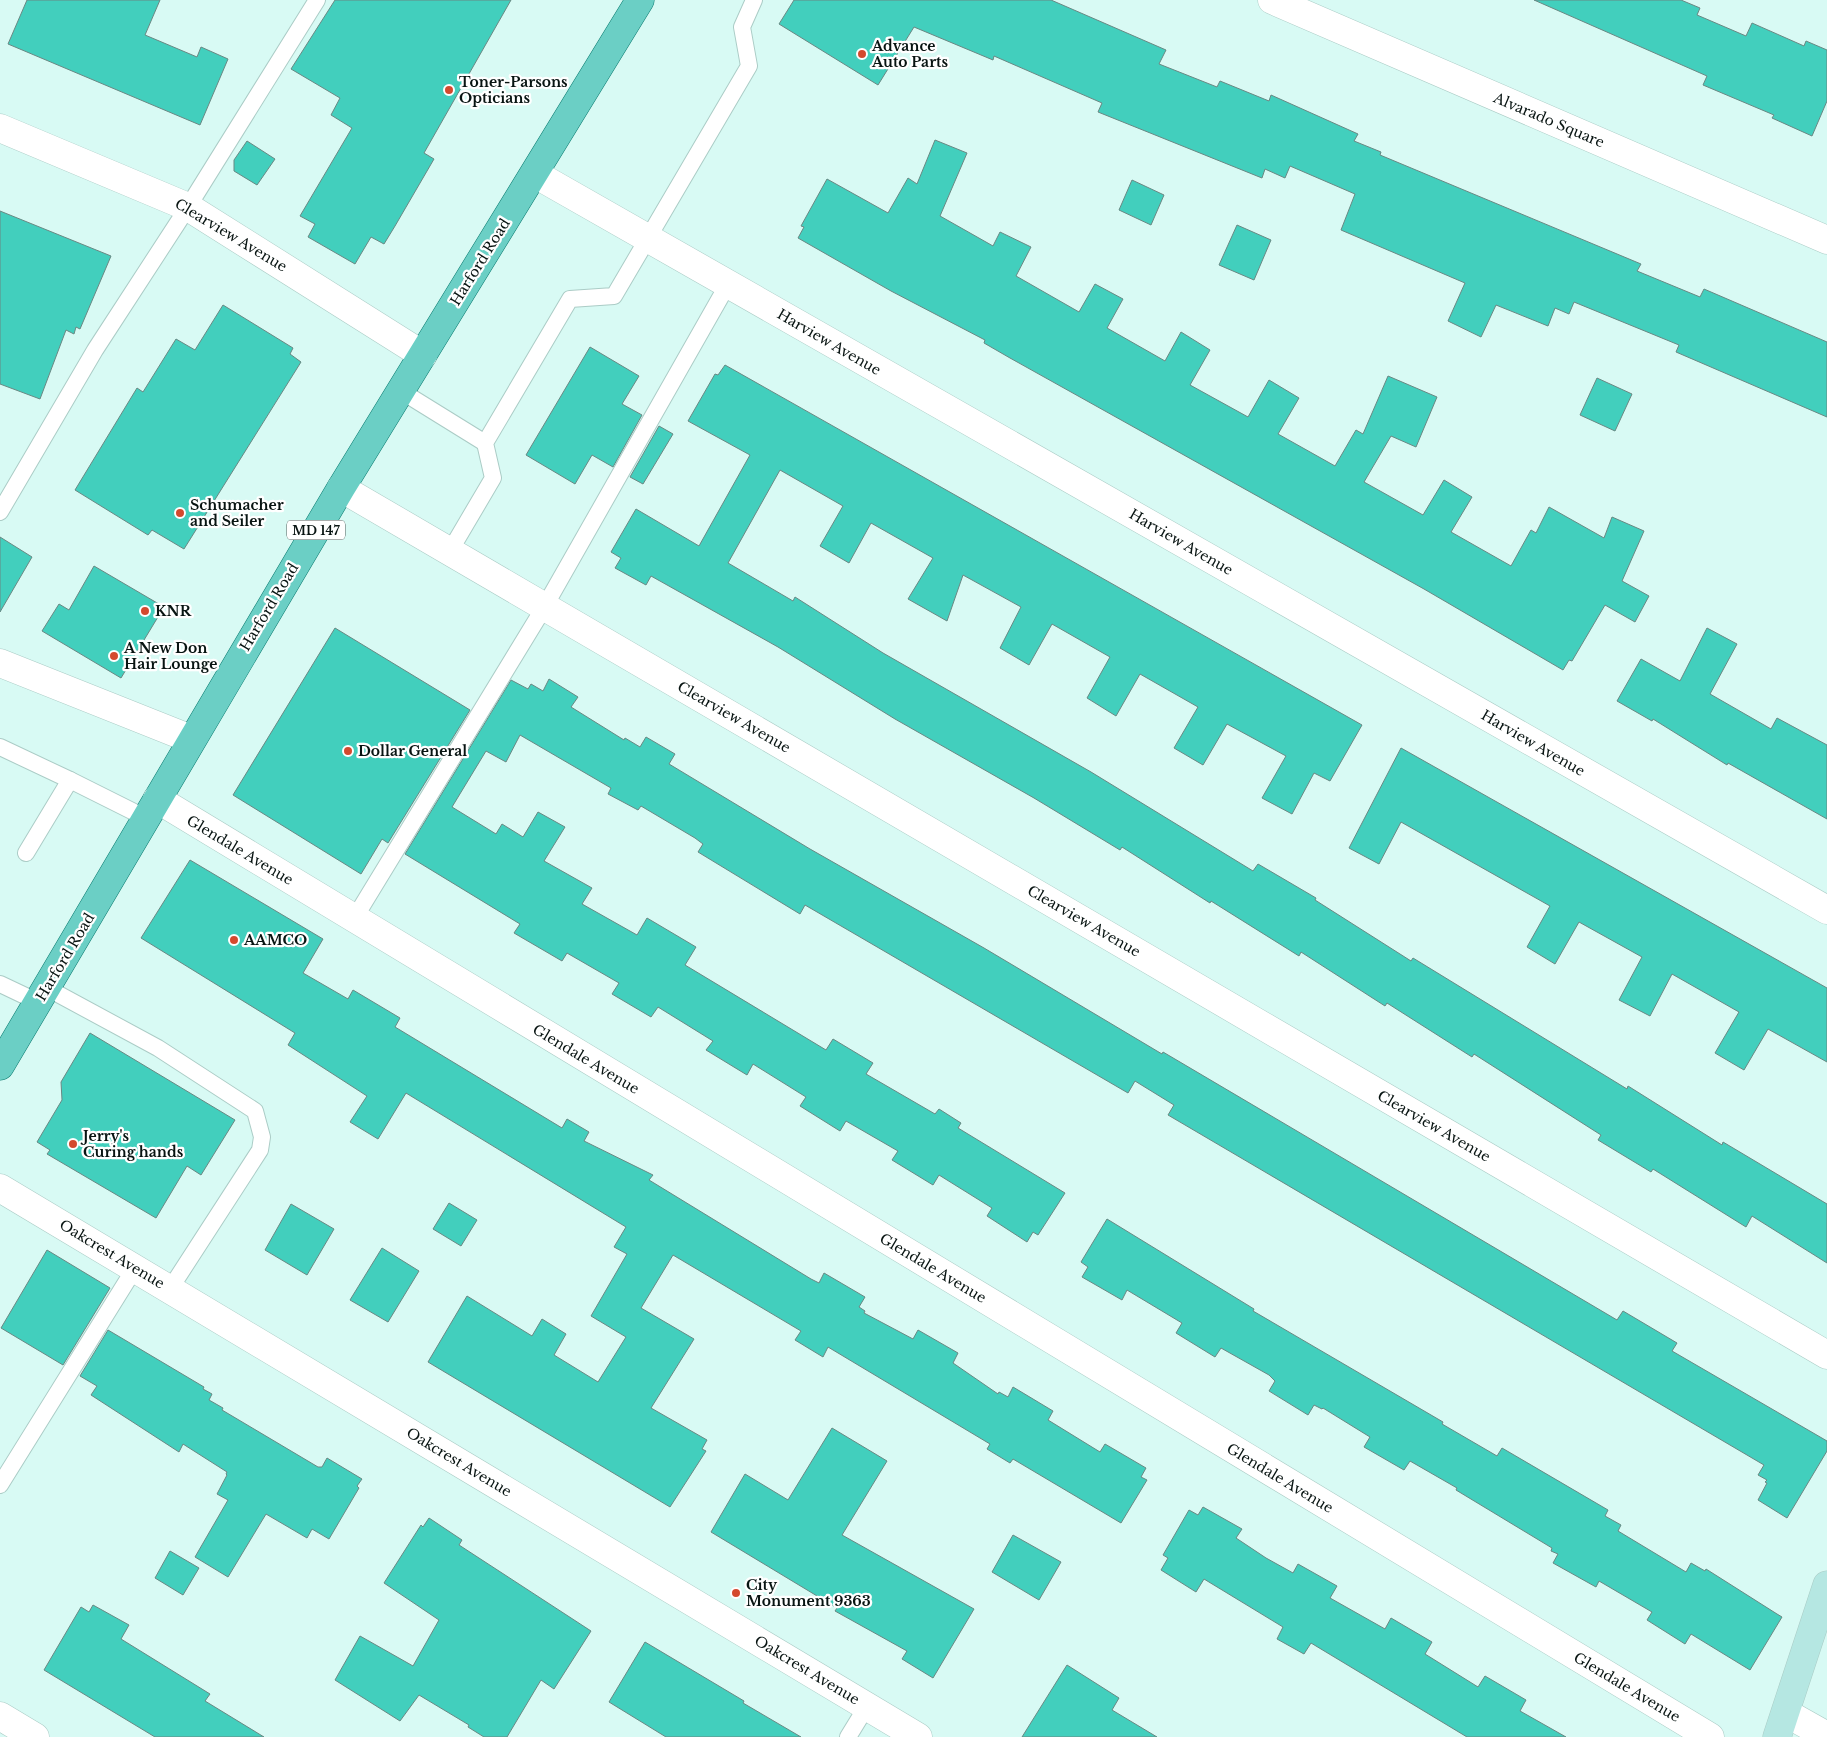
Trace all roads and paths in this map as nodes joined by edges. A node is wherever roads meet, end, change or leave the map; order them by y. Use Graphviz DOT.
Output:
graph roads {
  1 [pos="317,0"];
  2 [pos="640,0"];
  3 [pos="754,0"];
  4 [pos="1272,0"];
  5 [pos="0,128"];
  6 [pos="535,174"];
  7 [pos="188,207"];
  8 [pos="649,239"];
  9 [pos="1827,240"];
  10 [pos="728,284"];
  11 [pos="423,355"];
  12 [pos="401,391"];
  13 [pos="485,442"];
  14 [pos="341,488"];
  15 [pos="0,512"];
  16 [pos="450,551"];
  17 [pos="544,606"];
  18 [pos="0,663"];
  19 [pos="191,739"];
  20 [pos="0,747"];
  21 [pos="70,780"];
  22 [pos="152,809"];
  23 [pos="26,853"];
  24 [pos="1827,910"];
  25 [pos="354,919"];
  26 [pos="0,984"];
  27 [pos="42,995"];
  28 [pos="0,1066"];
  29 [pos="0,1188"];
  30 [pos="135,1268"];
  31 [pos="170,1289"];
  32 [pos="1827,1355"];
  33 [pos="0,1485"];
  34 [pos="1827,1585"];
  35 [pos="867,1706"];
  36 [pos="0,1716"];
  37 [pos="1781,1725"];
  38 [pos="1827,1736"];
  39 [pos="35,1737"];
  40 [pos="848,1737"];
  41 [pos="918,1737"];
  42 [pos="1710,1737"];
  1 -- 7 [label="lane"];
  2 -- 6 [label="main road, Harford Road / MD 147"];
  3 -- 8 [label="lane"];
  4 -- 9 [label="street, Alvarado Square"];
  5 -- 7 [label="street, Clearview Avenue"];
  6 -- 8 [label="street, Harview Avenue"];
  6 -- 11 [label="main road, Harford Road / MD 147"];
  7 -- 11 [label="street, Clearview Avenue"];
  7 -- 15 [label="lane"];
  8 -- 10 [label="street, Harview Avenue"];
  8 -- 13 [label="lane"];
  10 -- 17 [label="lane"];
  10 -- 24 [label="street, Harview Avenue"];
  11 -- 12 [label="main road, Harford Road / MD 147"];
  12 -- 13 [label="lane"];
  12 -- 14 [label="main road, Harford Road / MD 147"];
  13 -- 16 [label="lane"];
  14 -- 16 [label="street, Clearview Avenue"];
  14 -- 19 [label="main road, Harford Road / MD 147"];
  16 -- 17 [label="street, Clearview Avenue"];
  17 -- 25 [label="lane"];
  17 -- 32 [label="street, Clearview Avenue"];
  18 -- 19 [label="street"];
  19 -- 22 [label="main road, Harford Road / MD 147"];
  20 -- 21 [label="lane"];
  21 -- 22 [label="lane"];
  21 -- 23 [label="lane"];
  22 -- 25 [label="street, Glendale Avenue"];
  22 -- 27 [label="main road, Harford Road / MD 147"];
  25 -- 42 [label="street, Glendale Avenue"];
  26 -- 27 [label="lane"];
  27 -- 28 [label="main road, Harford Road / MD 147"];
  27 -- 31 [label="lane"];
  29 -- 30 [label="street, Oakcrest Avenue"];
  30 -- 31 [label="street, Oakcrest Avenue"];
  30 -- 33 [label="lane"];
  31 -- 35 [label="street, Oakcrest Avenue"];
  34 -- 37 [label="street"];
  35 -- 40 [label="lane"];
  35 -- 41 [label="street, Oakcrest Avenue"];
  36 -- 39 [label="street"];
  37 -- 38 [label="street"];
}
